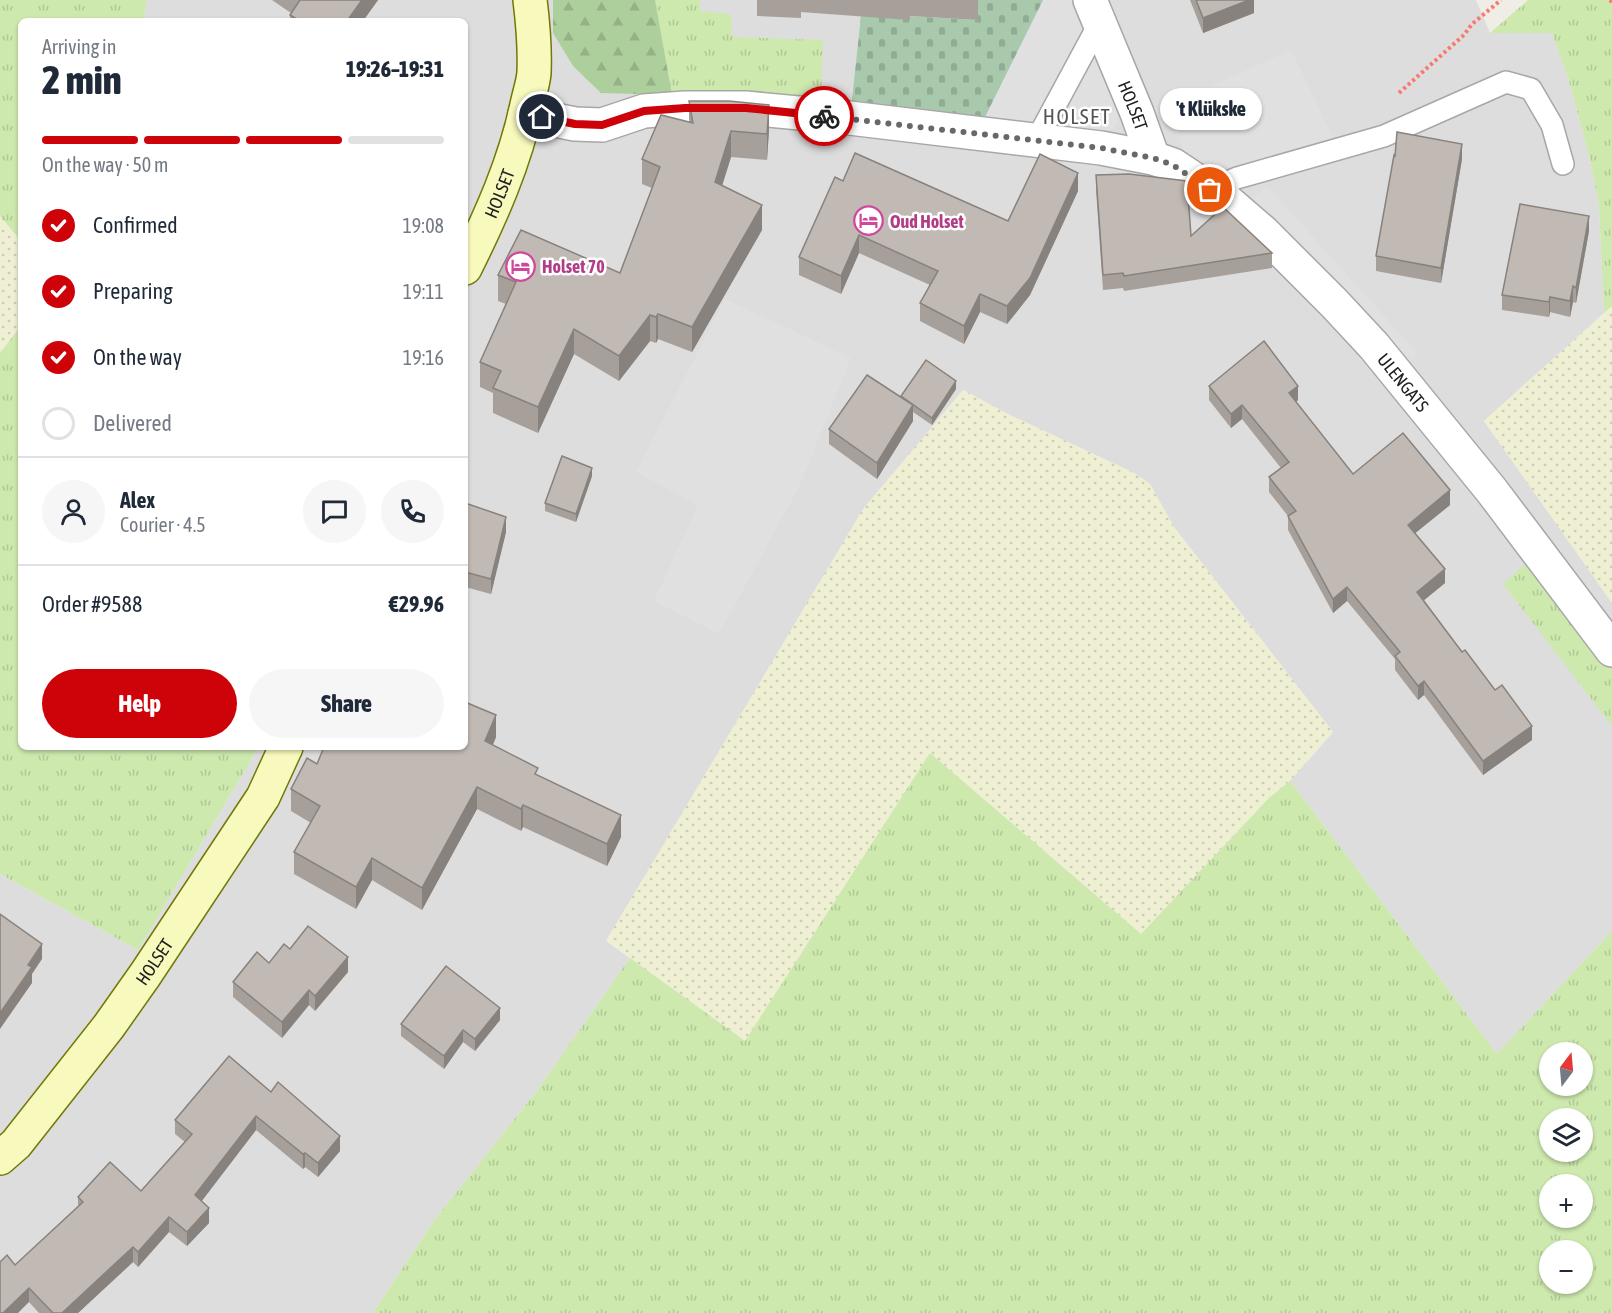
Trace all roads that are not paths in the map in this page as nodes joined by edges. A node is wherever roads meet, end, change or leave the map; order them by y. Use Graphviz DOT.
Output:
graph roads {
  1 [pos="530,0"];
  2 [pos="1094,12"];
  3 [pos="525,114"];
  4 [pos="1036,141"];
  5 [pos="1153,158"];
  6 [pos="1563,164"];
  7 [pos="1210,190"];
  8 [pos="468,262"];
  9 [pos="1612,650"];
  10 [pos="285,750"];
  11 [pos="0,1158"];
  1 -- 3 [label="street, HOLSET"];
  2 -- 4 [label="lane"];
  2 -- 5 [label="street, HOLSET"];
  3 -- 4 [label="street, HOLSET"];
  3 -- 8 [label="street, HOLSET"];
  4 -- 5 [label="street, HOLSET"];
  5 -- 7 [label="street, ULENGATS"];
  6 -- 7 [label="lane"];
  7 -- 9 [label="street, ULENGATS"];
  10 -- 11 [label="street, HOLSET"];
}
